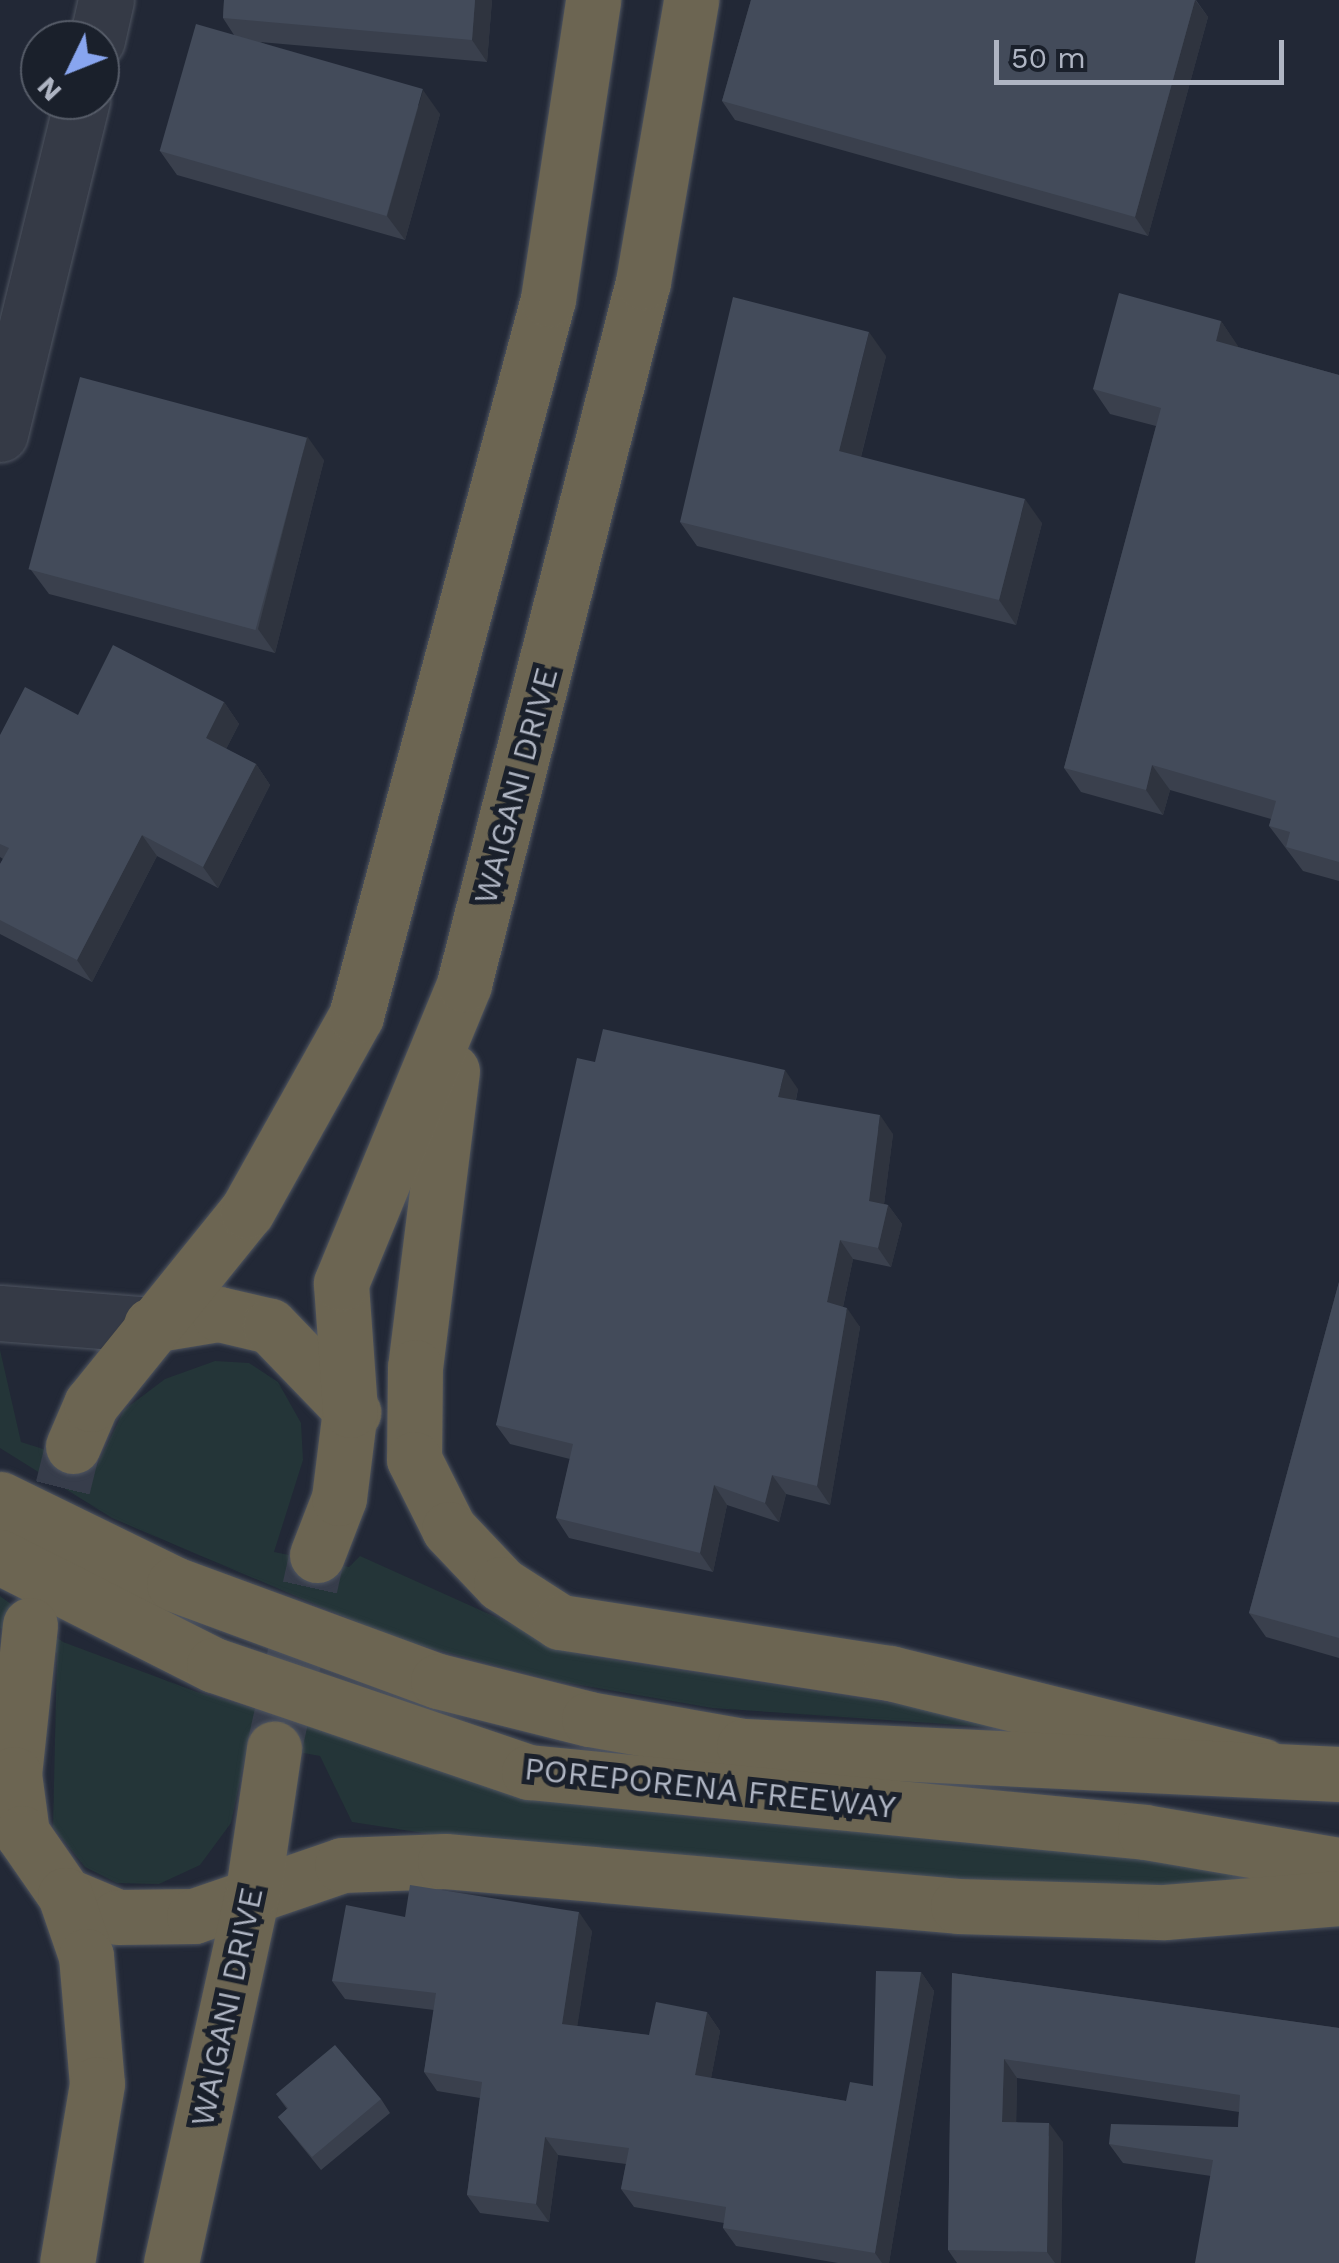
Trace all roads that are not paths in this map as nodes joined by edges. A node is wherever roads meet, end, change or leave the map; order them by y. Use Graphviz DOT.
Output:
graph roads {
  1 [pos="592,0"];
  2 [pos="691,0"];
  3 [pos="77,120"];
  4 [pos="0,434"];
  5 [pos="464,984"];
  6 [pos="0,1313"];
  7 [pos="151,1325"];
  8 [pos="350,1410"];
  9 [pos="73,1446"];
  10 [pos="414,1460"];
  11 [pos="0,1498"];
  12 [pos="317,1554"];
  13 [pos="0,1557"];
  14 [pos="30,1625"];
  15 [pos="274,1749"];
  16 [pos="1263,1766"];
  17 [pos="1339,1774"];
  18 [pos="31,1851"];
  19 [pos="1339,1864"];
  20 [pos="253,1891"];
  21 [pos="1339,1898"];
  22 [pos="67,2263"];
  23 [pos="171,2263"];
  1 -- 7 [label="highway"];
  2 -- 5 [label="highway, WAIGANI DRIVE"];
  3 -- 4 [label="street"];
  5 -- 8 [label="highway, WAIGANI DRIVE"];
  5 -- 10 [label="highway"];
  6 -- 7 [label="street"];
  7 -- 8 [label="highway"];
  7 -- 9 [label="highway"];
  8 -- 10 [label="highway"];
  8 -- 12 [label="highway, WAIGANI DRIVE"];
  10 -- 16 [label="highway"];
  11 -- 16 [label="highway, POREPORENA FREEWAY"];
  13 -- 19 [label="highway, POREPORENA FREEWAY"];
  14 -- 18 [label="highway"];
  15 -- 20 [label="highway, WAIGANI DRIVE"];
  16 -- 17 [label="highway, POREPORENA FREEWAY"];
  18 -- 20 [label="highway"];
  18 -- 22 [label="highway"];
  20 -- 21 [label="highway"];
  20 -- 23 [label="highway, WAIGANI DRIVE"];
}
